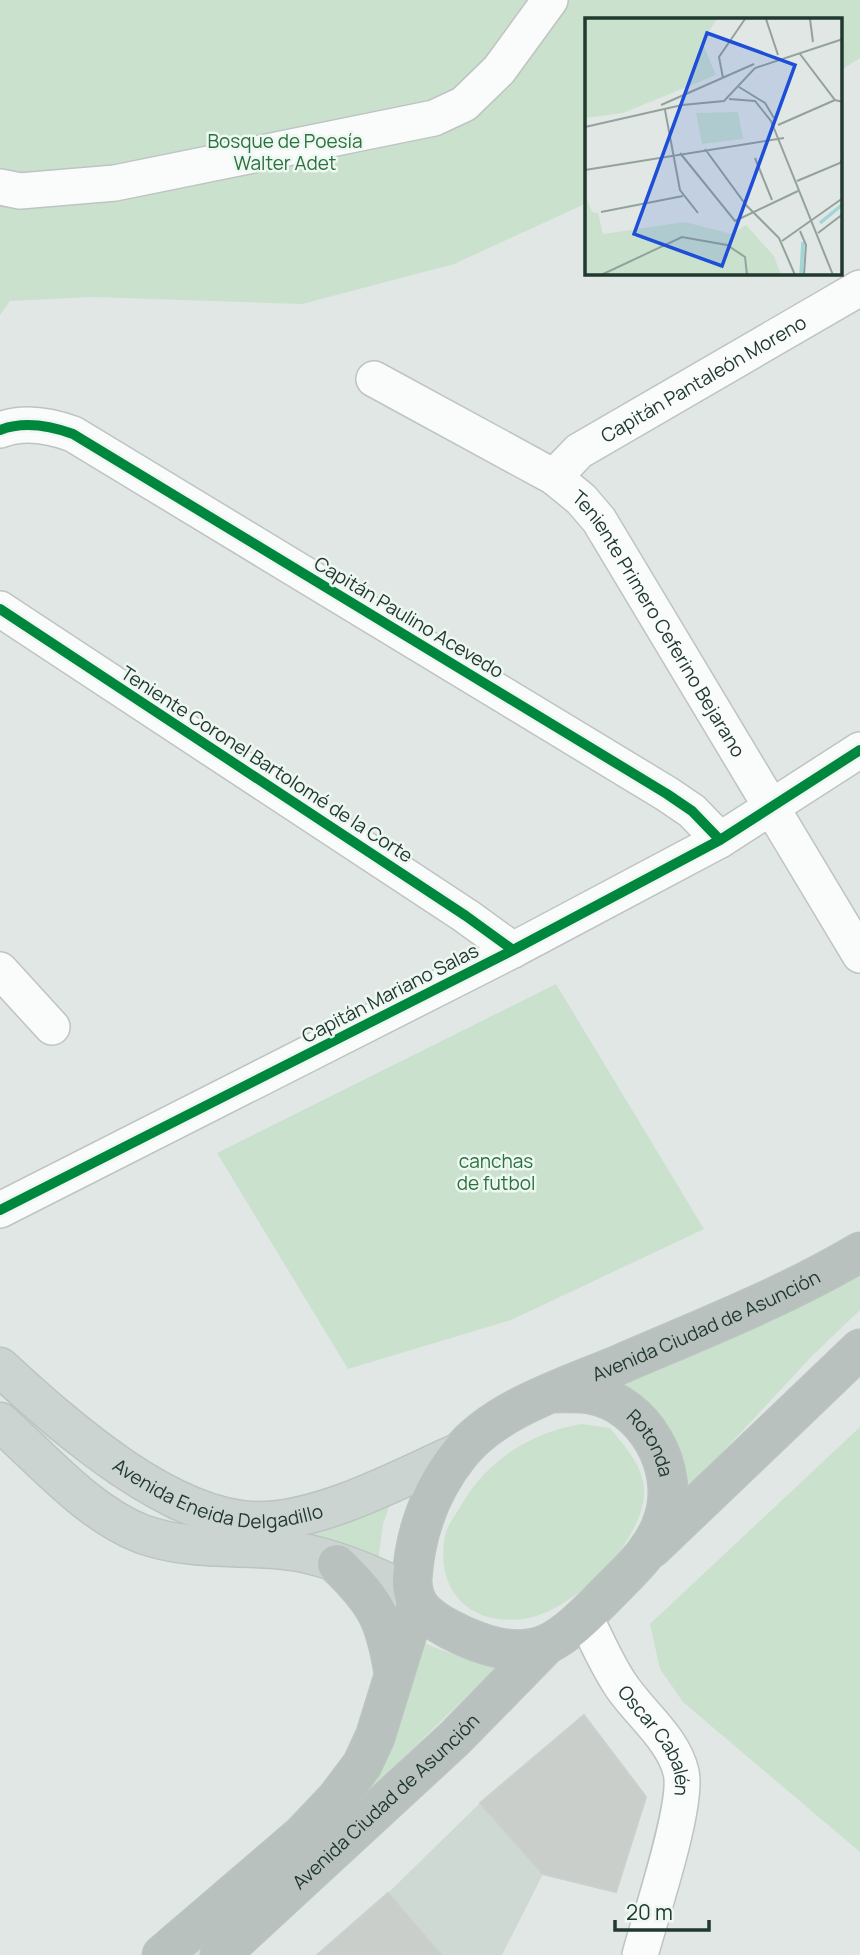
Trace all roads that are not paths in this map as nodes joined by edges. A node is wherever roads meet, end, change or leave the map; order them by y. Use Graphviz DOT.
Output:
graph roads {
  1 [pos="550,0"];
  2 [pos="0,187"];
  3 [pos="860,288"];
  4 [pos="374,379"];
  5 [pos="0,430"];
  6 [pos="554,477"];
  7 [pos="0,609"];
  8 [pos="860,750"];
  9 [pos="771,809"];
  10 [pos="720,840"];
  11 [pos="513,950"];
  12 [pos="860,955"];
  13 [pos="0,970"];
  14 [pos="52,1027"];
  15 [pos="0,1210"];
  16 [pos="860,1252"];
  17 [pos="860,1349"];
  18 [pos="0,1367"];
  19 [pos="550,1393"];
  20 [pos="0,1422"];
  21 [pos="460,1452"];
  22 [pos="643,1557"];
  23 [pos="337,1564"];
  24 [pos="414,1599"];
  25 [pos="585,1617"];
  26 [pos="547,1644"];
  27 [pos="395,1675"];
  28 [pos="162,1955"];
  29 [pos="220,1955"];
  30 [pos="640,1955"];
  1 -- 2 [label="street"];
  3 -- 6 [label="street, Capitán Pantaleón Moreno"];
  4 -- 6 [label="street, Teniente Primero Ceferino Bejarano"];
  5 -- 10 [label="street, Capitán Paulino Acevedo"];
  6 -- 9 [label="street, Teniente Primero Ceferino Bejarano"];
  7 -- 11 [label="street, Teniente Coronel Bartolomé de la Corte"];
  8 -- 9 [label="street, Capitán Mariano Salas"];
  9 -- 10 [label="street, Capitán Mariano Salas"];
  9 -- 12 [label="street, Teniente Primero Ceferino Bejarano"];
  10 -- 11 [label="street, Capitán Mariano Salas"];
  11 -- 15 [label="street, Capitán Mariano Salas"];
  13 -- 14 [label="street"];
  16 -- 19 [label="highway, Avenida Ciudad de Asunción"];
  17 -- 22 [label="highway"];
  18 -- 21 [label="main road, Avenida Eneida Delgadillo"];
  19 -- 21 [label="highway"];
  19 -- 22 [label="highway, Rotonda"];
  20 -- 23 [label="main road"];
  21 -- 24 [label="highway"];
  22 -- 25 [label="highway, Rotonda"];
  23 -- 24 [label="main road"];
  23 -- 27 [label="highway"];
  24 -- 26 [label="highway, Rotonda"];
  24 -- 27 [label="highway, Avenida Ciudad de Asunción"];
  25 -- 26 [label="highway, Rotonda"];
  25 -- 30 [label="street, Oscar Cabalén"];
  26 -- 29 [label="highway, Avenida Ciudad de Asunción"];
  27 -- 28 [label="highway, Avenida Ciudad de Asunción"];
}
